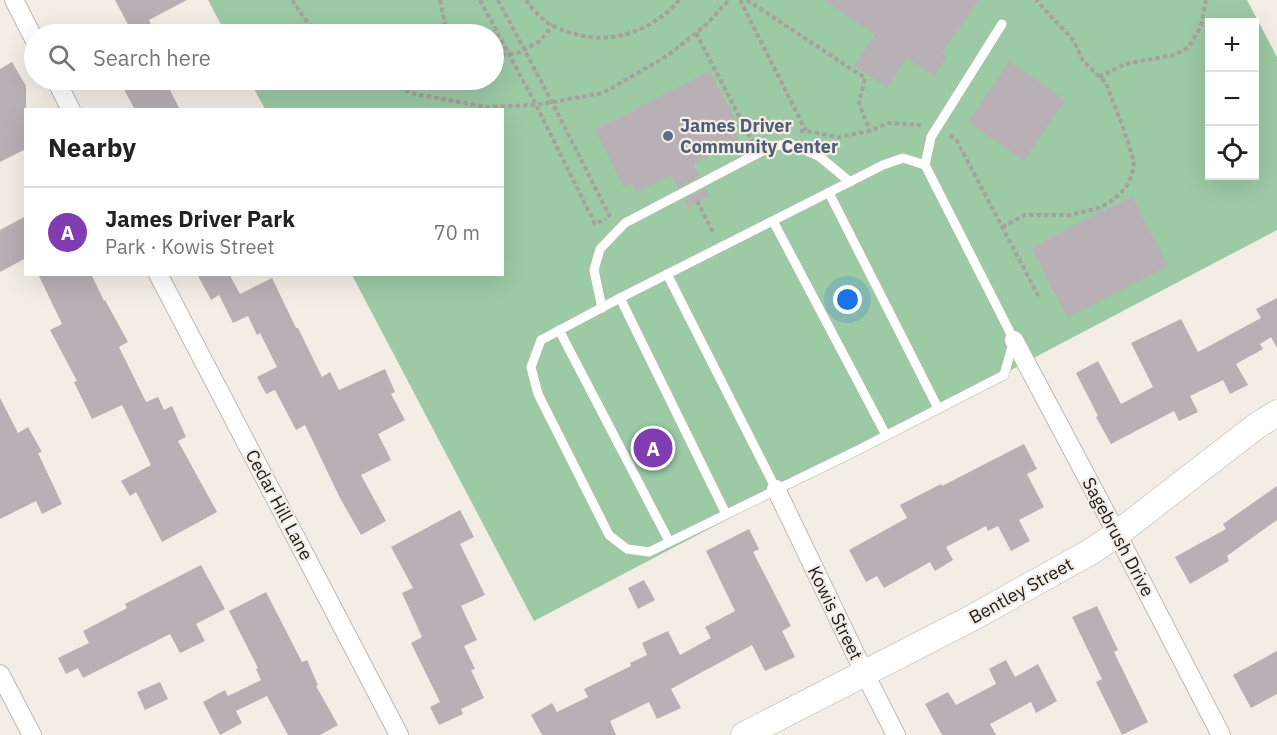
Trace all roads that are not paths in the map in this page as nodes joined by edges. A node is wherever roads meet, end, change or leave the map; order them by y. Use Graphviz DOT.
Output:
graph roads {
  1 [pos="14,0"];
  2 [pos="26,24"];
  3 [pos="1002,24"];
  4 [pos="61,90"];
  5 [pos="70,108"];
  6 [pos="925,165"];
  7 [pos="850,182"];
  8 [pos="829,193"];
  9 [pos="773,221"];
  10 [pos="667,274"];
  11 [pos="159,276"];
  12 [pos="620,298"];
  13 [pos="602,308"];
  14 [pos="559,330"];
  15 [pos="1014,340"];
  16 [pos="938,408"];
  17 [pos="1277,413"];
  18 [pos="886,435"];
  19 [pos="776,489"];
  20 [pos="726,514"];
  21 [pos="1117,534"];
  22 [pos="669,541"];
  23 [pos="864,672"];
  24 [pos="0,674"];
  25 [pos="32,735"];
  26 [pos="399,735"];
  27 [pos="744,735"];
  28 [pos="896,735"];
  29 [pos="1221,735"];
  1 -- 2 [label="street"];
  3 -- 6 [label="lane"];
  4 -- 5 [label="street"];
  6 -- 7 [label="lane"];
  6 -- 15 [label="lane"];
  7 -- 8 [label="lane"];
  7 -- 13 [label="lane"];
  8 -- 9 [label="lane"];
  8 -- 16 [label="lane"];
  9 -- 10 [label="lane"];
  9 -- 18 [label="lane"];
  10 -- 12 [label="lane"];
  10 -- 19 [label="lane"];
  11 -- 26 [label="street, Cedar Hill Lane"];
  12 -- 13 [label="lane"];
  12 -- 20 [label="lane"];
  13 -- 14 [label="lane"];
  14 -- 22 [label="lane"];
  14 -- 22 [label="lane"];
  15 -- 16 [label="lane"];
  15 -- 21 [label="street, Sagebrush Drive"];
  16 -- 18 [label="lane"];
  17 -- 21 [label="street, Bentley Street"];
  18 -- 19 [label="lane"];
  19 -- 20 [label="lane"];
  19 -- 23 [label="street, Kowis Street"];
  20 -- 22 [label="lane"];
  21 -- 23 [label="street, Bentley Street"];
  21 -- 29 [label="street, Sagebrush Drive"];
  23 -- 27 [label="street, Bentley Street"];
  23 -- 28 [label="street, Kowis Street"];
  24 -- 25 [label="street"];
}
